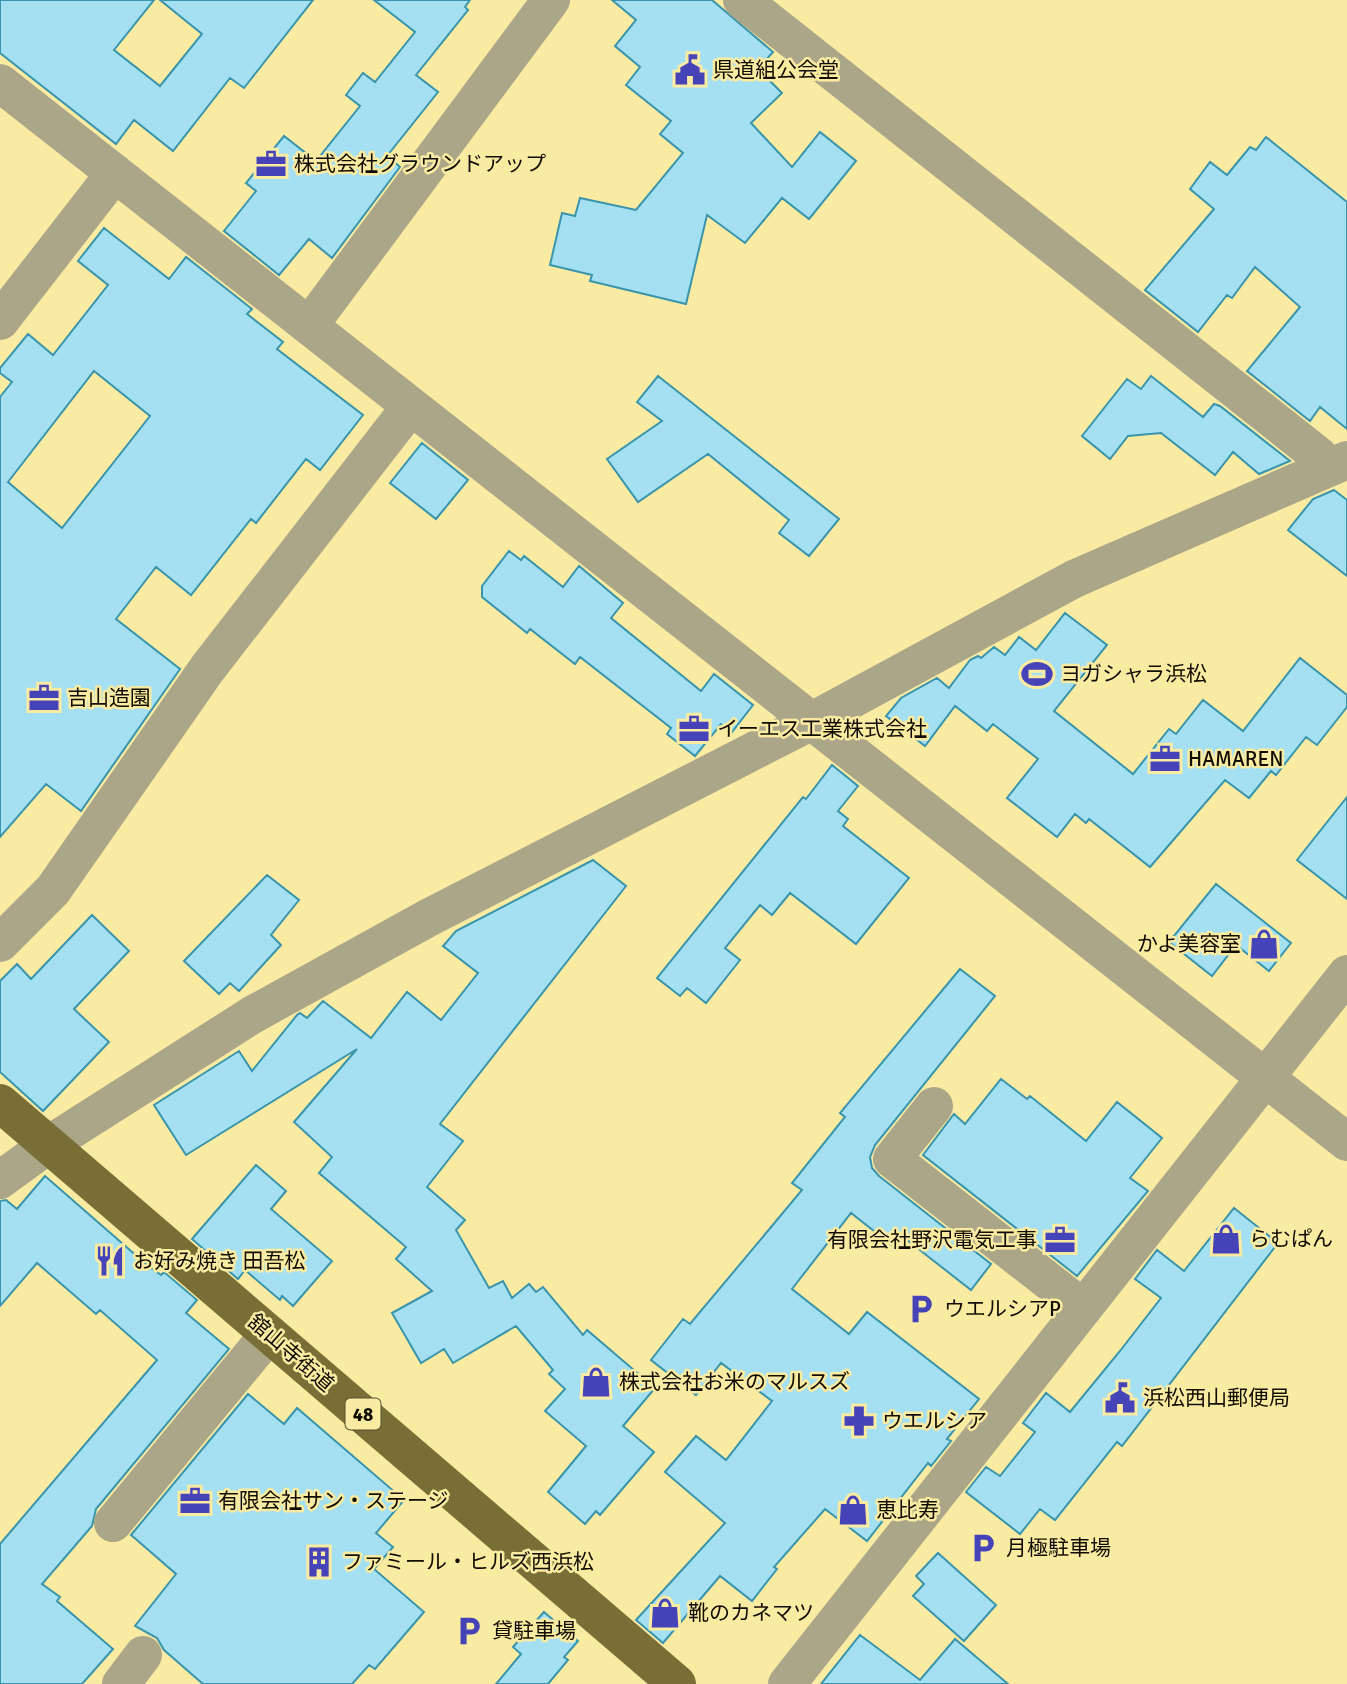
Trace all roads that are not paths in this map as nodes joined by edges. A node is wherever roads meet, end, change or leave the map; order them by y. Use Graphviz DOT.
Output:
graph roads {
  1 [pos="551,0"];
  2 [pos="742,0"];
  3 [pos="0,83"];
  4 [pos="114,173"];
  5 [pos="0,320"];
  6 [pos="309,326"];
  7 [pos="411,406"];
  8 [pos="1336,465"];
  9 [pos="812,721"];
  10 [pos="0,943"];
  11 [pos="1347,974"];
  12 [pos="1265,1077"];
  13 [pos="0,1103"];
  14 [pos="934,1106"];
  15 [pos="1347,1142"];
  16 [pos="48,1145"];
  17 [pos="0,1180"];
  18 [pos="1083,1308"];
  19 [pos="269,1334"];
  20 [pos="113,1523"];
  21 [pos="677,1684"];
  22 [pos="787,1684"];
  1 -- 6 [label="street"];
  2 -- 8 [label="street"];
  3 -- 4 [label="street"];
  4 -- 5 [label="street"];
  4 -- 6 [label="street"];
  6 -- 7 [label="street"];
  7 -- 9 [label="street"];
  7 -- 10 [label="street"];
  8 -- 9 [label="street"];
  9 -- 12 [label="street"];
  9 -- 16 [label="street"];
  11 -- 12 [label="street"];
  12 -- 15 [label="street"];
  12 -- 18 [label="street"];
  13 -- 16 [label="main road, 舘山寺街道 / 48"];
  14 -- 18 [label="street"];
  16 -- 17 [label="street"];
  16 -- 19 [label="main road, 舘山寺街道 / 48"];
  18 -- 22 [label="street"];
  19 -- 20 [label="street"];
  19 -- 21 [label="main road, 舘山寺街道 / 48"];
}
